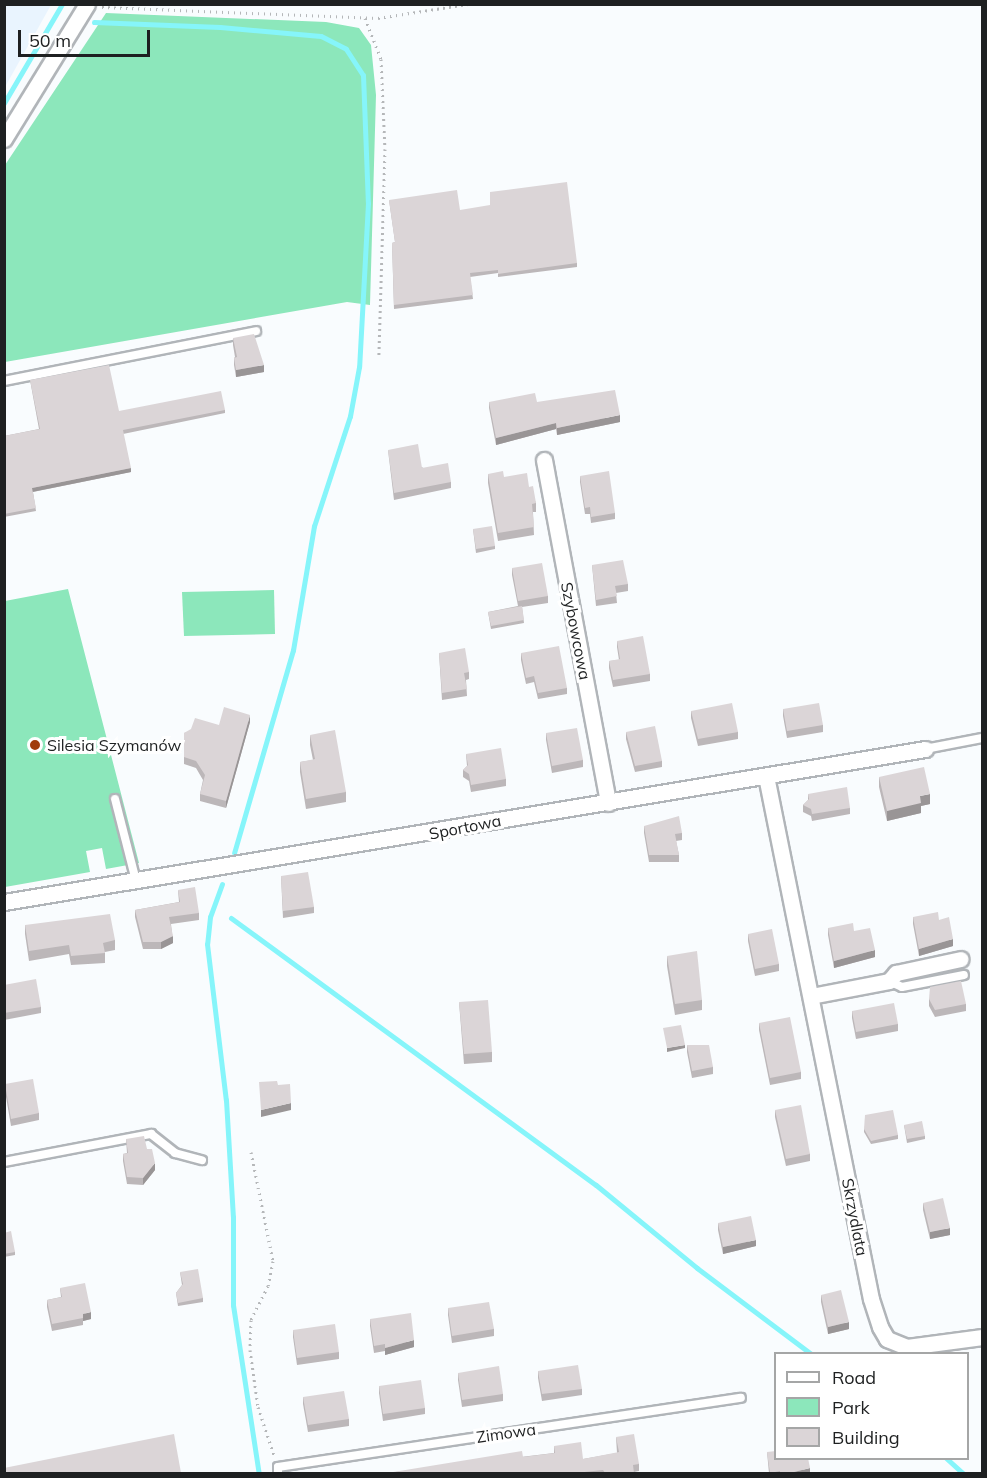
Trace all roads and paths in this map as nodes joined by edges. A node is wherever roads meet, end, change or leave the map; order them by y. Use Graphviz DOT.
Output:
graph roads {
  1 [pos="87,4"];
  2 [pos="94,4"];
  3 [pos="468,4"];
  4 [pos="365,18"];
  5 [pos="4,139"];
  6 [pos="256,331"];
  7 [pos="379,356"];
  8 [pos="4,381"];
  9 [pos="544,460"];
  10 [pos="982,738"];
  11 [pos="925,749"];
  12 [pos="766,776"];
  13 [pos="115,800"];
  14 [pos="608,803"];
  15 [pos="137,882"];
  16 [pos="4,902"];
  17 [pos="961,959"];
  18 [pos="964,975"];
  19 [pos="889,981"];
  20 [pos="811,996"];
  21 [pos="251,1152"];
  22 [pos="202,1160"];
  23 [pos="4,1162"];
  24 [pos="982,1337"];
  25 [pos="741,1398"];
  26 [pos="278,1470"];
  1 -- 5 [label="street"];
  2 -- 4 [label="path"];
  3 -- 4 [label="path"];
  4 -- 7 [label="path"];
  6 -- 8 [label="lane"];
  9 -- 14 [label="street, Szybowcowa"];
  10 -- 11 [label="lane"];
  11 -- 12 [label="street, Sportowa"];
  12 -- 14 [label="street, Sportowa"];
  12 -- 20 [label="street, Skrzydlata"];
  13 -- 15 [label="lane"];
  14 -- 15 [label="street, Sportowa"];
  15 -- 16 [label="street, Sportowa"];
  17 -- 19 [label="street"];
  18 -- 19 [label="lane"];
  19 -- 20 [label="street"];
  20 -- 24 [label="street, Skrzydlata"];
  21 -- 26 [label="path"];
  22 -- 23 [label="lane"];
  25 -- 26 [label="lane, Zimowa"];
}
